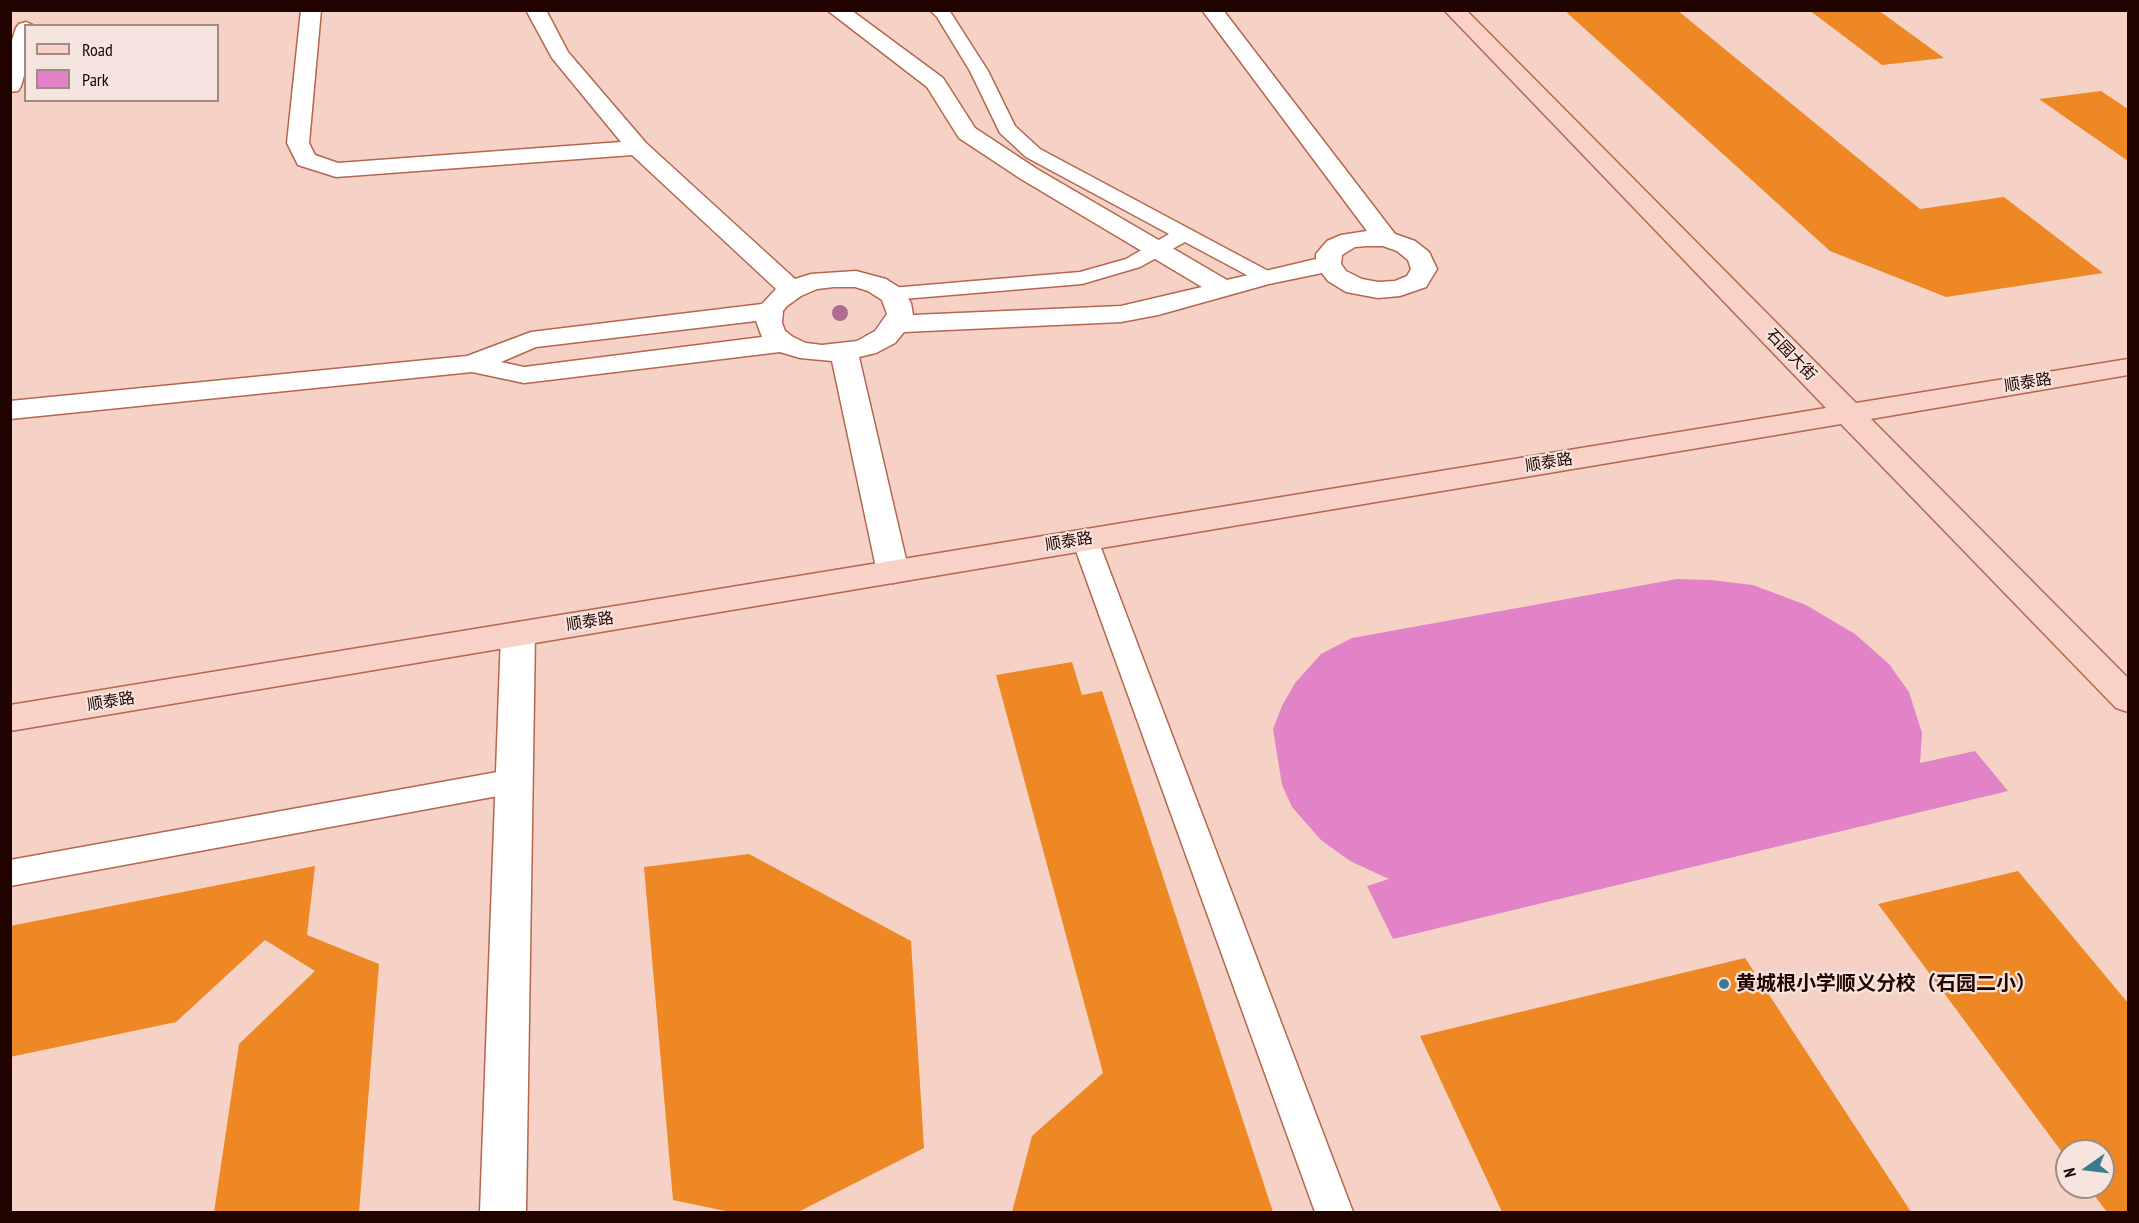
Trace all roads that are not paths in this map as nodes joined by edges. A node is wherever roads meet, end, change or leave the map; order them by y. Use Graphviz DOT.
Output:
graph roads {
  1 [pos="311,10"];
  2 [pos="536,10"];
  3 [pos="938,10"];
  4 [pos="1212,10"];
  5 [pos="1454,10"];
  6 [pos="844,11"];
  7 [pos="24,34"];
  8 [pos="10,86"];
  9 [pos="638,148"];
  10 [pos="1186,234"];
  11 [pos="1386,239"];
  12 [pos="1157,250"];
  13 [pos="1328,264"];
  14 [pos="1265,277"];
  15 [pos="1224,289"];
  16 [pos="792,290"];
  17 [pos="891,294"];
  18 [pos="770,311"];
  19 [pos="896,324"];
  20 [pos="783,343"];
  21 [pos="844,352"];
  22 [pos="472,364"];
  23 [pos="2128,367"];
  24 [pos="10,410"];
  25 [pos="1848,413"];
  26 [pos="1085,540"];
  27 [pos="893,572"];
  28 [pos="518,634"];
  29 [pos="2128,699"];
  30 [pos="10,718"];
  31 [pos="514,781"];
  32 [pos="10,873"];
  33 [pos="503,1212"];
  34 [pos="1334,1212"];
  1 -- 9 [label="street"];
  2 -- 9 [label="street"];
  3 -- 10 [label="lane"];
  4 -- 11 [label="street"];
  5 -- 25 [label="street, 石园大街"];
  6 -- 12 [label="street"];
  7 -- 8 [label="street"];
  9 -- 16 [label="street"];
  10 -- 12 [label="lane"];
  10 -- 14 [label="lane"];
  11 -- 13 [label="street"];
  11 -- 13 [label="street"];
  12 -- 15 [label="street"];
  12 -- 17 [label="lane"];
  13 -- 14 [label="street"];
  14 -- 15 [label="street"];
  15 -- 19 [label="street"];
  16 -- 17 [label="street"];
  16 -- 18 [label="street"];
  17 -- 19 [label="street"];
  18 -- 20 [label="street"];
  18 -- 22 [label="street"];
  19 -- 21 [label="street"];
  20 -- 21 [label="street"];
  20 -- 22 [label="street"];
  21 -- 27 [label="street"];
  22 -- 24 [label="street"];
  23 -- 25 [label="street, 顺泰路"];
  25 -- 26 [label="street, 顺泰路"];
  25 -- 29 [label="street, 石园大街"];
  26 -- 27 [label="street, 顺泰路"];
  26 -- 34 [label="lane"];
  27 -- 28 [label="street, 顺泰路"];
  28 -- 30 [label="street, 顺泰路"];
  28 -- 31 [label="street"];
  31 -- 32 [label="lane"];
  31 -- 33 [label="street"];
}
